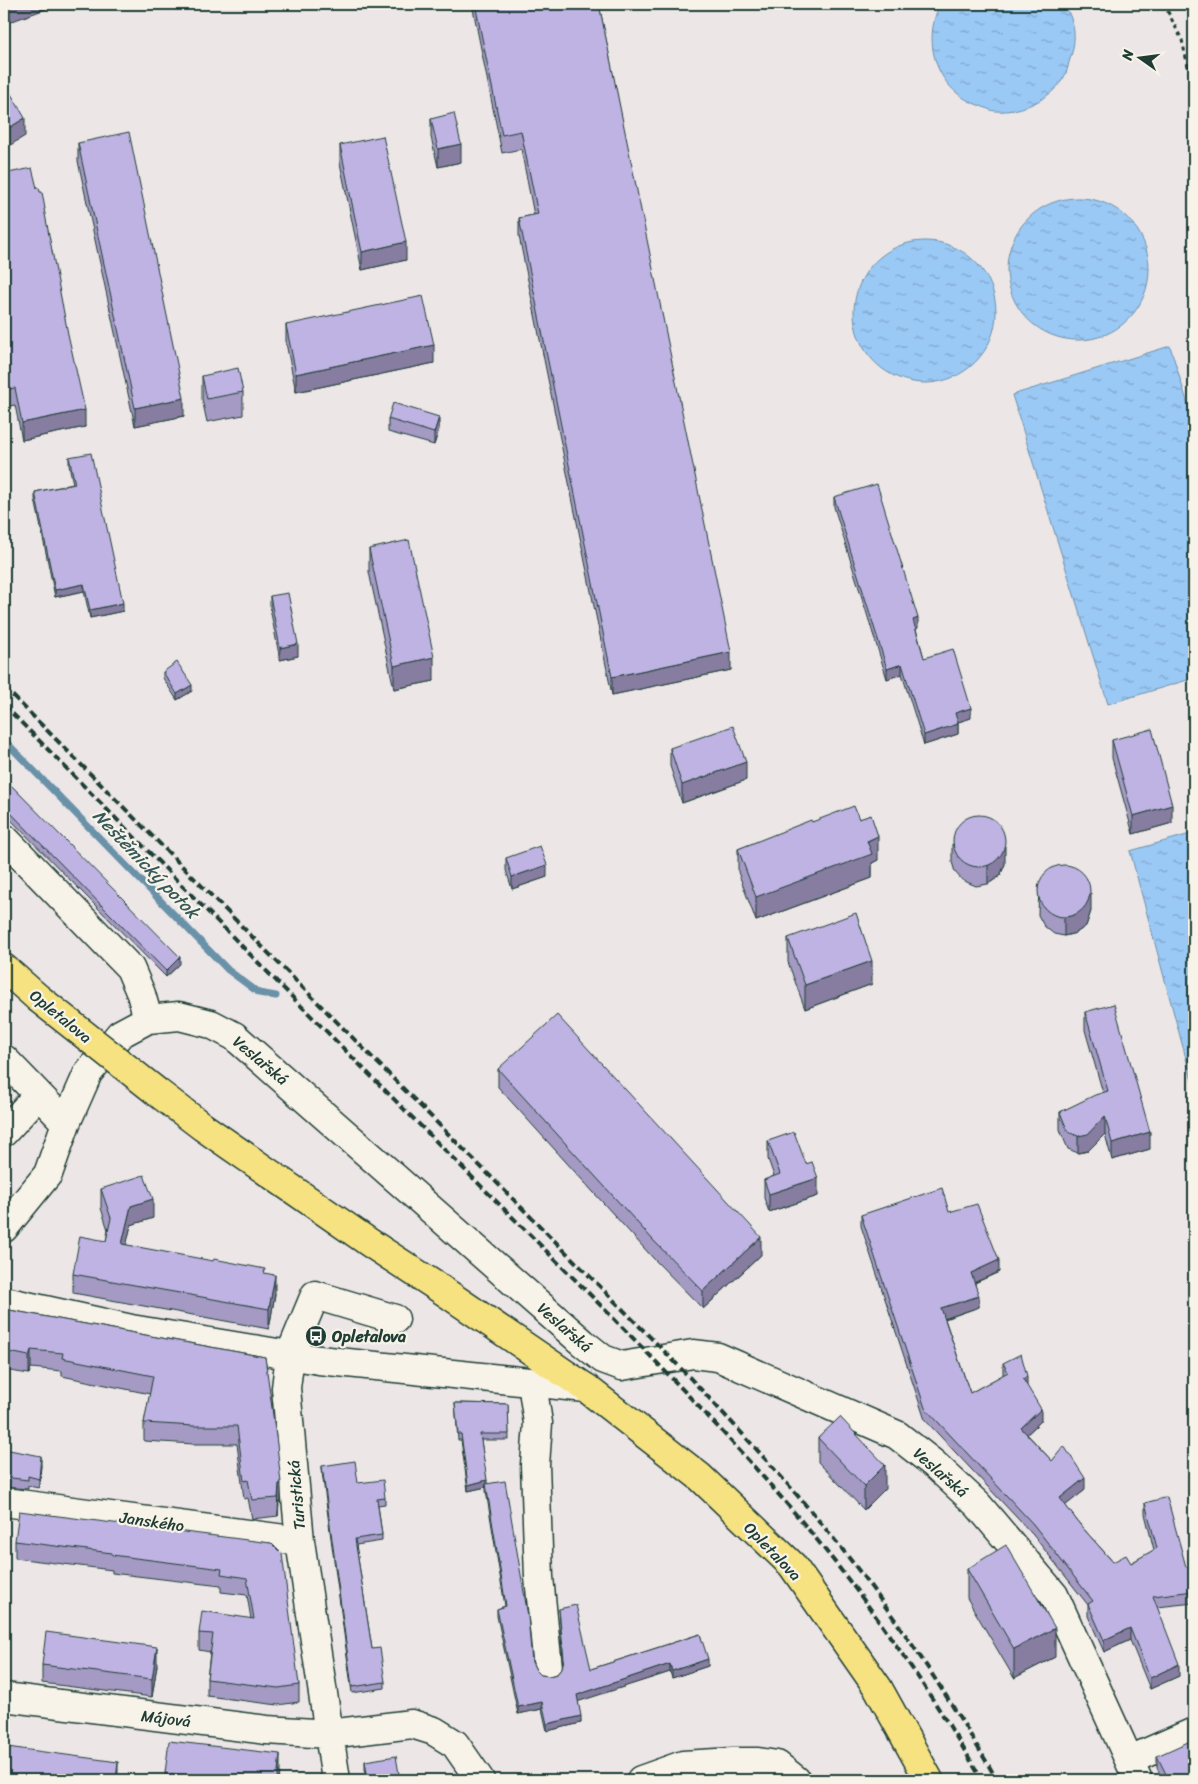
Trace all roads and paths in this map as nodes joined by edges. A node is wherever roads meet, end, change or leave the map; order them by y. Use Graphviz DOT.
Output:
graph roads {
  1 [pos="1164,4"];
  2 [pos="1194,93"];
  3 [pos="4,838"];
  4 [pos="4,968"];
  5 [pos="148,1020"];
  6 [pos="9,1074"];
  7 [pos="38,1095"];
  8 [pos="66,1123"];
  9 [pos="4,1132"];
  10 [pos="4,1228"];
  11 [pos="4,1301"];
  12 [pos="395,1319"];
  13 [pos="290,1355"];
  14 [pos="532,1383"];
  15 [pos="586,1388"];
  16 [pos="4,1502"];
  17 [pos="300,1541"];
  18 [pos="548,1668"];
  19 [pos="4,1697"];
  20 [pos="1194,1732"];
  21 [pos="329,1734"];
  22 [pos="1134,1770"];
  23 [pos="336,1780"];
  24 [pos="480,1780"];
  25 [pos="641,1780"];
  26 [pos="796,1780"];
  27 [pos="929,1780"];
  1 -- 2 [label="path"];
  3 -- 5 [label="street"];
  4 -- 15 [label="main road, Opletalova, bridge"];
  5 -- 8 [label="street, Veslařská"];
  5 -- 22 [label="street, Veslařská"];
  6 -- 7 [label="street"];
  7 -- 8 [label="street"];
  7 -- 9 [label="street"];
  8 -- 10 [label="street, Veslařská"];
  11 -- 13 [label="street"];
  12 -- 13 [label="street, Turistická"];
  13 -- 14 [label="street"];
  13 -- 17 [label="street, Turistická"];
  14 -- 15 [label="street"];
  14 -- 18 [label="street"];
  15 -- 27 [label="main road, Opletalova"];
  16 -- 17 [label="street, Janského"];
  17 -- 21 [label="street, Turistická"];
  19 -- 21 [label="street, Májová"];
  20 -- 22 [label="street"];
  21 -- 23 [label="street, Turistická"];
  21 -- 24 [label="street, Májová"];
  25 -- 26 [label="street"];
}
